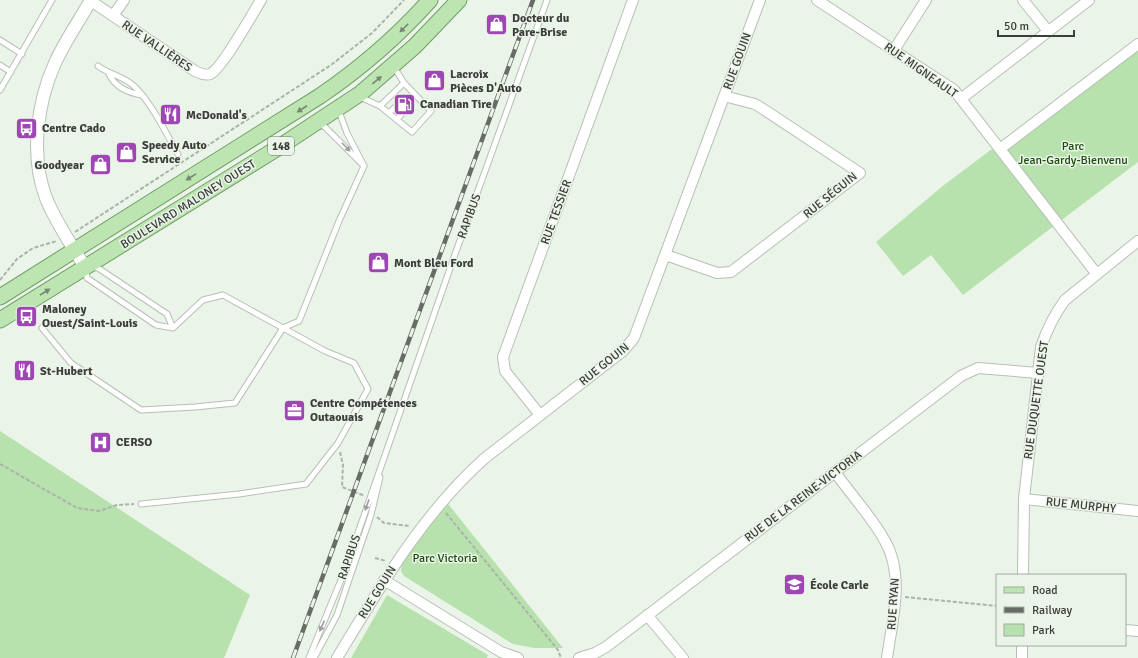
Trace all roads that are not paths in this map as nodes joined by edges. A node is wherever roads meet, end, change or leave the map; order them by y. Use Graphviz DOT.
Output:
graph roads {
  1 [pos="52,0"];
  2 [pos="124,0"];
  3 [pos="261,0"];
  4 [pos="430,0"];
  5 [pos="459,0"];
  6 [pos="548,0"];
  7 [pos="633,0"];
  8 [pos="760,0"];
  9 [pos="817,0"];
  10 [pos="926,0"];
  11 [pos="1023,0"];
  12 [pos="1089,0"];
  13 [pos="91,1"];
  14 [pos="113,16"];
  15 [pos="1048,31"];
  16 [pos="0,40"];
  17 [pos="1138,44"];
  18 [pos="894,50"];
  19 [pos="22,54"];
  20 [pos="0,65"];
  21 [pos="98,66"];
  22 [pos="393,66"];
  23 [pos="11,72"];
  24 [pos="109,74"];
  25 [pos="404,83"];
  26 [pos="0,90"];
  27 [pos="412,90"];
  28 [pos="407,95"];
  29 [pos="142,96"];
  30 [pos="357,96"];
  31 [pos="724,96"];
  32 [pos="418,97"];
  33 [pos="962,98"];
  34 [pos="414,102"];
  35 [pos="380,106"];
  36 [pos="394,108"];
  37 [pos="338,109"];
  38 [pos="389,113"];
  39 [pos="401,115"];
  40 [pos="397,119"];
  41 [pos="315,124"];
  42 [pos="1000,149"];
  43 [pos="178,154"];
  44 [pos="364,166"];
  45 [pos="1138,241"];
  46 [pos="74,250"];
  47 [pos="666,255"];
  48 [pos="85,267"];
  49 [pos="1096,273"];
  50 [pos="0,297"];
  51 [pos="0,320"];
  52 [pos="42,328"];
  53 [pos="174,328"];
  54 [pos="282,328"];
  55 [pos="1038,373"];
  56 [pos="540,415"];
  57 [pos="385,455"];
  58 [pos="835,472"];
  59 [pos="1024,499"];
  60 [pos="141,504"];
  61 [pos="1138,511"];
  62 [pos="1023,574"];
  63 [pos="384,580"];
  64 [pos="647,616"];
  65 [pos="1126,630"];
  66 [pos="1138,631"];
  67 [pos="1022,646"];
  68 [pos="309,658"];
  69 [pos="314,658"];
  70 [pos="337,658"];
  71 [pos="518,658"];
  72 [pos="579,658"];
  73 [pos="683,658"];
  74 [pos="887,658"];
  75 [pos="1022,658"];
  1 -- 19 [label="lane"];
  2 -- 14 [label="street"];
  3 -- 14 [label="street, RUE VALLIÈRES"];
  4 -- 46 [label="main road, BOULEVARD MALONEY OUEST / 148, one-way"];
  5 -- 22 [label="main road, BOULEVARD MALONEY OUEST / 148"];
  6 -- 57 [label="lane, RAPIBUS"];
  7 -- 56 [label="street, RUE TESSIER"];
  8 -- 31 [label="street, RUE GOUIN"];
  9 -- 18 [label="street, RUE MIGNEAULT"];
  10 -- 18 [label="street"];
  11 -- 15 [label="street"];
  12 -- 15 [label="street"];
  13 -- 14 [label="street, RUE VALLIÈRES"];
  13 -- 46 [label="street"];
  15 -- 33 [label="street"];
  16 -- 19 [label="lane"];
  17 -- 42 [label="street"];
  18 -- 33 [label="street, RUE MIGNEAULT"];
  19 -- 23 [label="lane"];
  20 -- 23 [label="lane"];
  21 -- 24 [label="lane"];
  22 -- 25 [label="lane"];
  30 -- 22 [label="main road, BOULEVARD MALONEY OUEST / 148, one-way"];
  23 -- 26 [label="lane"];
  24 -- 29 [label="lane"];
  24 -- 29 [label="lane"];
  25 -- 27 [label="lane"];
  25 -- 35 [label="lane"];
  27 -- 28 [label="lane"];
  27 -- 32 [label="lane"];
  29 -- 43 [label="lane"];
  30 -- 35 [label="lane"];
  30 -- 37 [label="main road, BOULEVARD MALONEY OUEST / 148"];
  31 -- 47 [label="street, RUE GOUIN"];
  31 -- 47 [label="street, RUE SÉGUIN"];
  32 -- 34 [label="lane"];
  32 -- 40 [label="lane"];
  33 -- 42 [label="street, RUE MIGNEAULT"];
  35 -- 38 [label="lane"];
  36 -- 38 [label="lane"];
  37 -- 41 [label="main road, BOULEVARD MALONEY OUEST / 148"];
  37 -- 44 [label="lane"];
  38 -- 40 [label="lane"];
  39 -- 40 [label="lane"];
  41 -- 44 [label="lane, one-way"];
  41 -- 48 [label="main road, BOULEVARD MALONEY OUEST / 148"];
  42 -- 49 [label="street, RUE MIGNEAULT"];
  44 -- 54 [label="lane"];
  45 -- 49 [label="street, RUE DUQUETTE OUEST"];
  46 -- 48 [label="street"];
  46 -- 50 [label="main road, BOULEVARD MALONEY OUEST / 148"];
  47 -- 56 [label="street, RUE GOUIN"];
  51 -- 48 [label="main road, BOULEVARD MALONEY OUEST / 148, one-way"];
  48 -- 53 [label="lane"];
  48 -- 53 [label="lane"];
  49 -- 55 [label="street, RUE DUQUETTE OUEST"];
  52 -- 54 [label="lane"];
  53 -- 54 [label="lane"];
  54 -- 60 [label="lane"];
  55 -- 58 [label="street, RUE DE LA REINE-VICTORIA"];
  55 -- 59 [label="street, RUE DUQUETTE OUEST"];
  56 -- 63 [label="street, RUE GOUIN"];
  57 -- 68 [label="lane, RAPIBUS, one-way"];
  57 -- 69 [label="lane, RAPIBUS"];
  58 -- 64 [label="street, RUE DE LA REINE-VICTORIA"];
  58 -- 74 [label="street, RUE RYAN"];
  59 -- 61 [label="street, RUE MURPHY"];
  59 -- 62 [label="street, RUE DUQUETTE OUEST"];
  63 -- 70 [label="street, RUE GOUIN"];
  63 -- 71 [label="street"];
  64 -- 72 [label="street, RUE DE LA REINE-VICTORIA"];
  64 -- 73 [label="street"];
  65 -- 66 [label="street"];
  67 -- 75 [label="street"];
}
